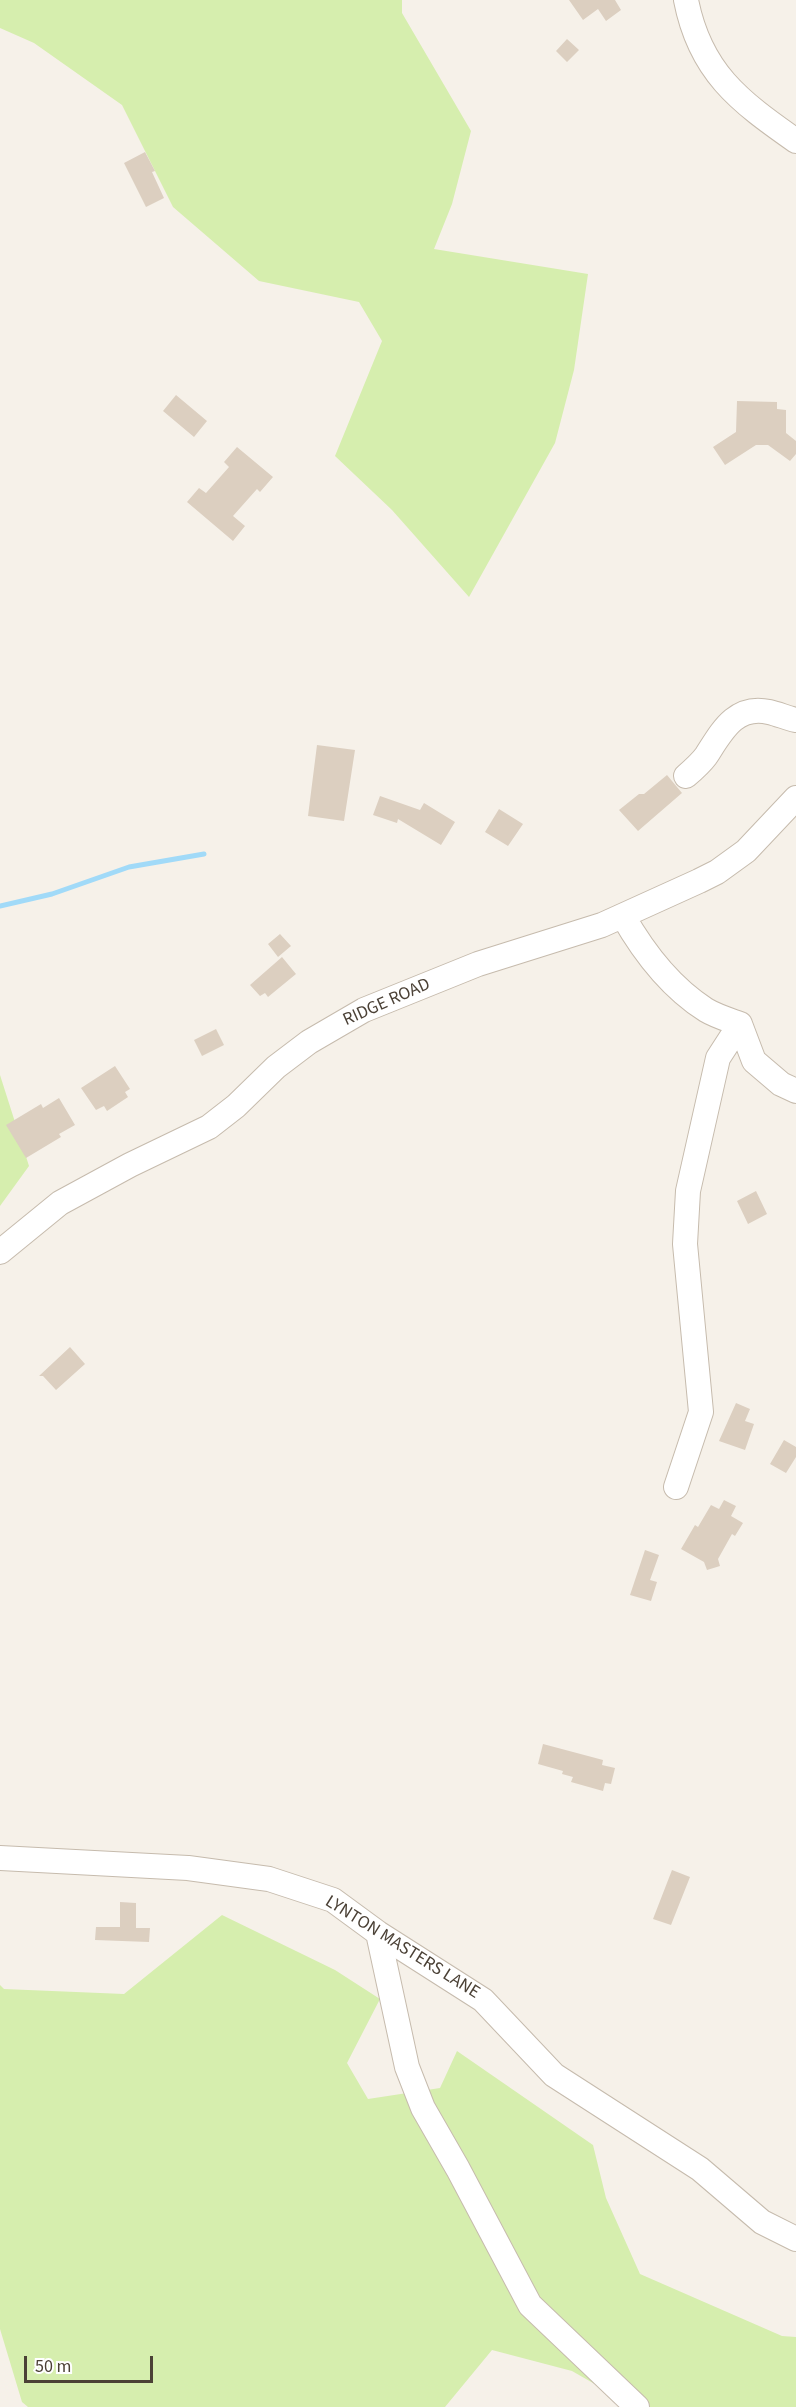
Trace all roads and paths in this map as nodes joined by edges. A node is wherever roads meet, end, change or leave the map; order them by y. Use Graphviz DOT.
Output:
graph roads {
  1 [pos="686,0"];
  2 [pos="796,141"];
  3 [pos="796,720"];
  4 [pos="686,776"];
  5 [pos="796,798"];
  6 [pos="623,916"];
  7 [pos="740,1024"];
  8 [pos="796,1091"];
  9 [pos="0,1252"];
  10 [pos="676,1487"];
  11 [pos="0,1858"];
  12 [pos="378,1933"];
  13 [pos="796,2239"];
  14 [pos="637,2407"];
  1 -- 2 [label="street"];
  3 -- 4 [label="street"];
  5 -- 6 [label="street, RIDGE ROAD"];
  6 -- 7 [label="street"];
  6 -- 9 [label="street, RIDGE ROAD"];
  7 -- 8 [label="street"];
  7 -- 10 [label="street"];
  11 -- 12 [label="street, LYNTON MASTERS LANE"];
  12 -- 13 [label="street, LYNTON MASTERS LANE"];
  12 -- 14 [label="street"];
}
